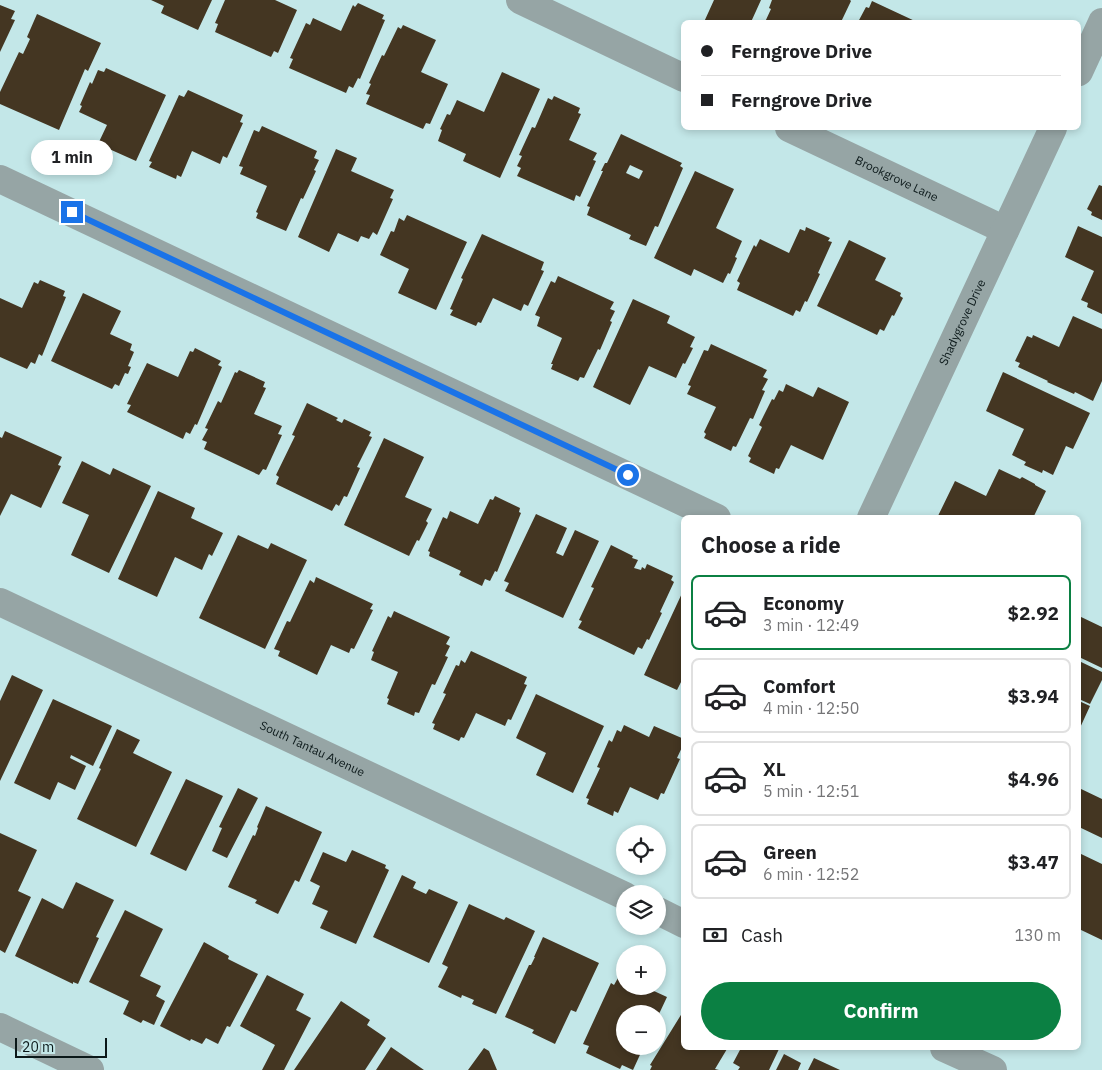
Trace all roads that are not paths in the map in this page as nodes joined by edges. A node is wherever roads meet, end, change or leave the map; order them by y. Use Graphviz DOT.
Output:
graph roads {
  1 [pos="520,0"];
  2 [pos="1102,22"];
  3 [pos="1081,68"];
  4 [pos="681,77"];
  5 [pos="793,130"];
  6 [pos="1052,130"];
  7 [pos="0,179"];
  8 [pos="1005,230"];
  9 [pos="712,515"];
  10 [pos="872,515"];
  11 [pos="0,602"];
  12 [pos="616,892"];
  13 [pos="0,1027"];
  14 [pos="948,1050"];
  15 [pos="90,1070"];
  16 [pos="993,1070"];
  1 -- 4 [label="street"];
  2 -- 3 [label="street"];
  5 -- 8 [label="street, Brookgrove Lane"];
  6 -- 8 [label="street, Shadygrove Drive"];
  7 -- 9 [label="street"];
  8 -- 10 [label="street, Shadygrove Drive"];
  11 -- 12 [label="street, South Tantau Avenue"];
  13 -- 15 [label="street"];
  14 -- 16 [label="street"];
}
